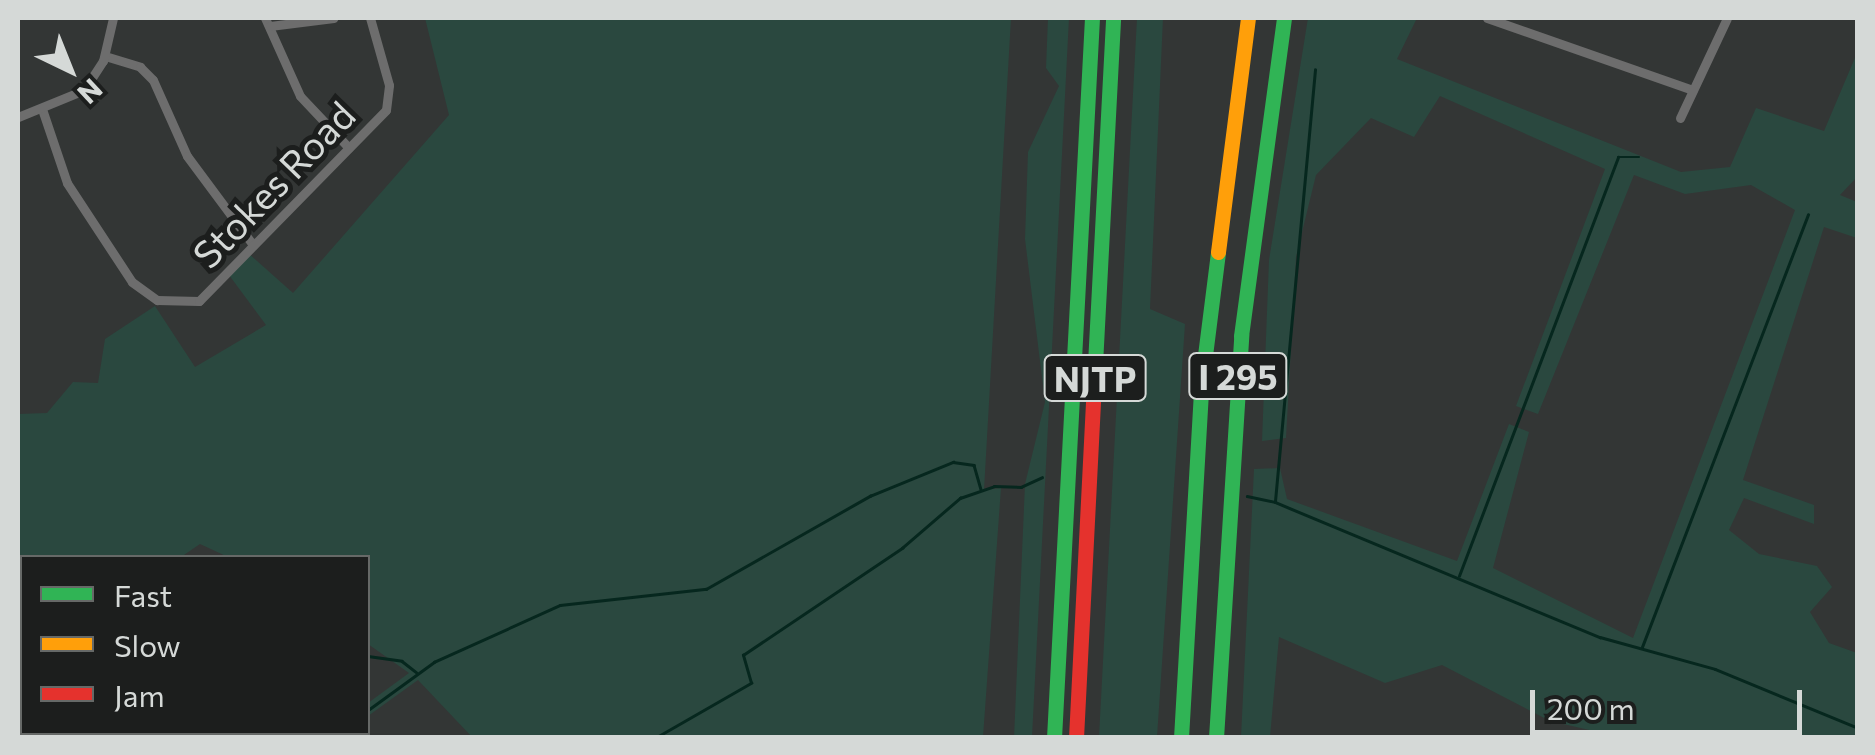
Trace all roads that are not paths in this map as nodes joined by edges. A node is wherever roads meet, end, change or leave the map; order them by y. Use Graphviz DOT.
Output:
graph roads {
  1 [pos="113,18"];
  2 [pos="333,18"];
  3 [pos="370,18"];
  4 [pos="1092,18"];
  5 [pos="1113,18"];
  6 [pos="1248,18"];
  7 [pos="1284,18"];
  8 [pos="1488,18"];
  9 [pos="1727,18"];
  10 [pos="268,22"];
  11 [pos="105,56"];
  12 [pos="1693,90"];
  13 [pos="42,109"];
  14 [pos="18,117"];
  15 [pos="1680,118"];
  16 [pos="349,148"];
  17 [pos="253,245"];
  18 [pos="1054,738"];
  19 [pos="1076,738"];
  20 [pos="1181,738"];
  21 [pos="1216,738"];
  1 -- 11 [label="street"];
  2 -- 10 [label="street"];
  3 -- 16 [label="street, Stokes Road"];
  4 -- 18 [label="highway, NJTP"];
  5 -- 19 [label="highway, NJTP"];
  6 -- 20 [label="highway, I 295"];
  7 -- 21 [label="highway, I 295"];
  8 -- 12 [label="street"];
  9 -- 12 [label="street"];
  10 -- 16 [label="street"];
  11 -- 13 [label="street"];
  11 -- 17 [label="street"];
  12 -- 15 [label="street"];
  13 -- 14 [label="street"];
  13 -- 17 [label="street, Stokes Road"];
  16 -- 17 [label="street, Stokes Road"];
}
